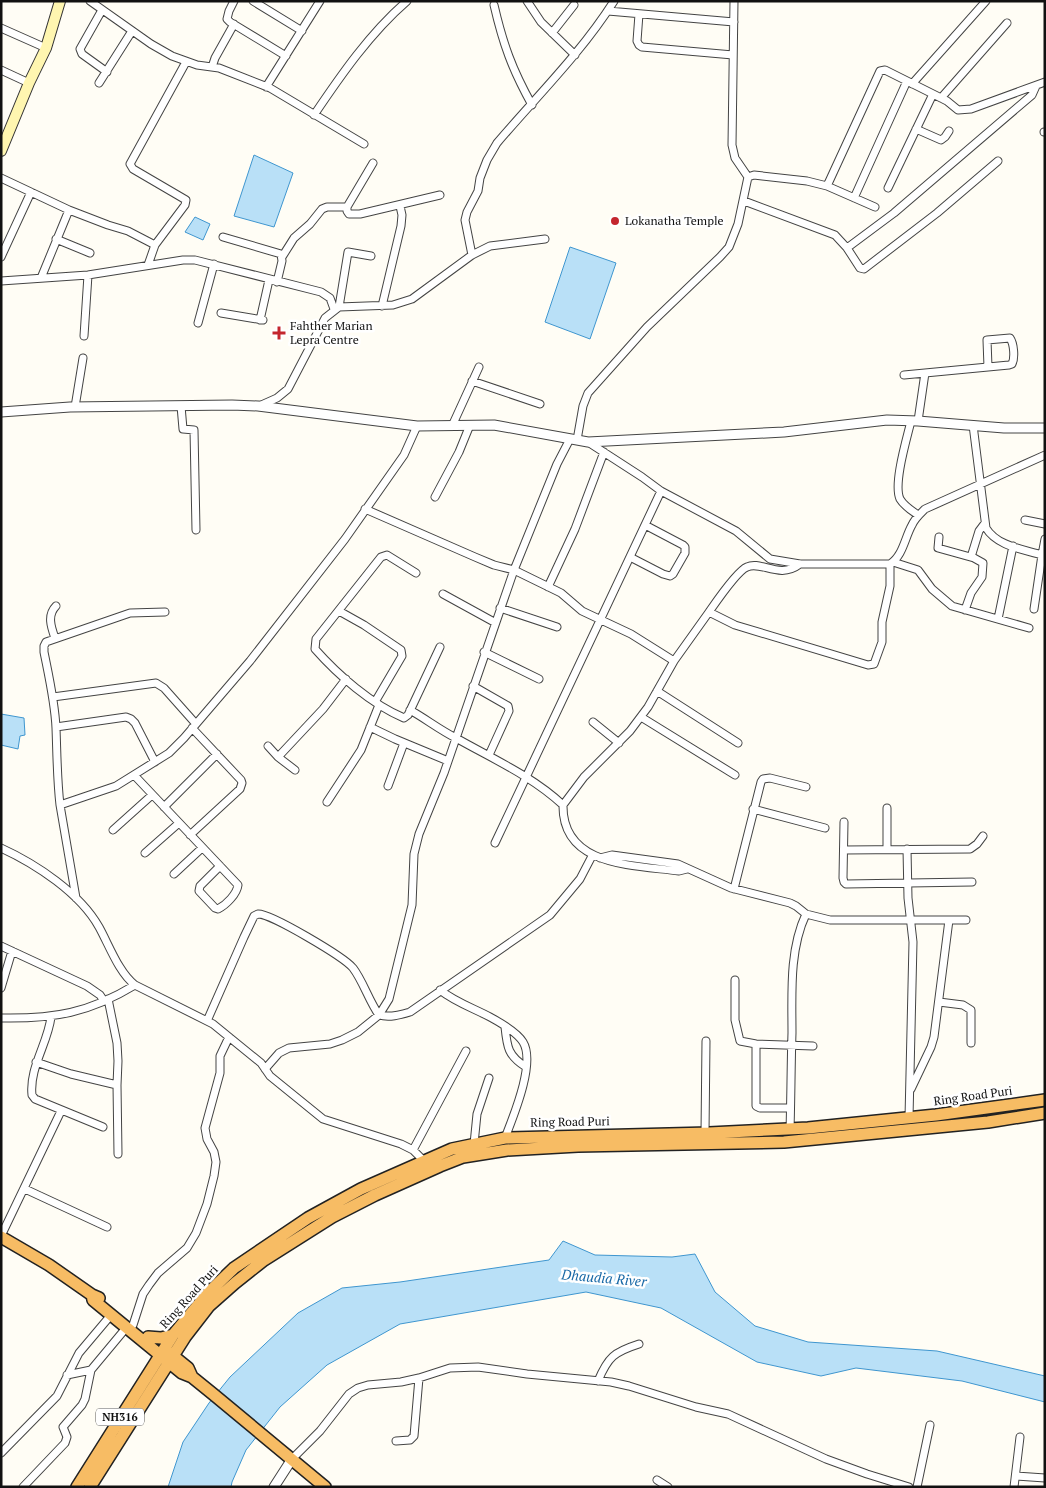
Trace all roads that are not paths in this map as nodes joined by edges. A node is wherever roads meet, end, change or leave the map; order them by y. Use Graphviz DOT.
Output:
graph roads {
  1 [pos="90,1"];
  2 [pos="234,1"];
  3 [pos="253,1"];
  4 [pos="407,1"];
  5 [pos="527,1"];
  6 [pos="537,1"];
  7 [pos="614,1"];
  8 [pos="734,1"];
  9 [pos="986,1"];
  10 [pos="317,2"];
  11 [pos="56,3"];
  12 [pos="400,4"];
  13 [pos="494,5"];
  14 [pos="574,5"];
  15 [pos="531,8"];
  16 [pos="102,10"];
  17 [pos="608,11"];
  18 [pos="639,14"];
  19 [pos="734,22"];
  20 [pos="1007,23"];
  21 [pos="234,24"];
  22 [pos="1,28"];
  23 [pos="132,30"];
  24 [pos="302,31"];
  25 [pos="552,33"];
  26 [pos="46,48"];
  27 [pos="575,54"];
  28 [pos="734,55"];
  29 [pos="286,56"];
  30 [pos="186,62"];
  31 [pos="212,67"];
  32 [pos="1,70"];
  33 [pos="107,72"];
  34 [pos="909,82"];
  35 [pos="1045,82"];
  36 [pos="29,83"];
  37 [pos="99,83"];
  38 [pos="266,86"];
  39 [pos="1036,86"];
  40 [pos="933,94"];
  41 [pos="941,98"];
  42 [pos="532,104"];
  43 [pos="314,115"];
  44 [pos="916,130"];
  45 [pos="949,130"];
  46 [pos="364,144"];
  47 [pos="1,150"];
  48 [pos="998,161"];
  49 [pos="373,163"];
  50 [pos="748,177"];
  51 [pos="1,178"];
  52 [pos="827,186"];
  53 [pos="888,188"];
  54 [pos="31,192"];
  55 [pos="440,195"];
  56 [pos="854,198"];
  57 [pos="744,201"];
  58 [pos="400,206"];
  59 [pos="347,207"];
  60 [pos="875,207"];
  61 [pos="69,210"];
  62 [pos="223,237"];
  63 [pos="56,239"];
  64 [pos="545,239"];
  65 [pos="155,245"];
  66 [pos="847,248"];
  67 [pos="90,253"];
  68 [pos="472,255"];
  69 [pos="370,256"];
  70 [pos="1,257"];
  71 [pos="282,257"];
  72 [pos="214,264"];
  73 [pos="148,265"];
  74 [pos="88,275"];
  75 [pos="41,278"];
  76 [pos="269,280"];
  77 [pos="1,281"];
  78 [pos="277,282"];
  79 [pos="382,306"];
  80 [pos="337,308"];
  81 [pos="221,313"];
  82 [pos="198,323"];
  83 [pos="84,336"];
  84 [pos="83,358"];
  85 [pos="479,366"];
  86 [pos="988,367"];
  87 [pos="926,373"];
  88 [pos="904,375"];
  89 [pos="472,381"];
  90 [pos="540,404"];
  91 [pos="181,406"];
  92 [pos="258,406"];
  93 [pos="75,407"];
  94 [pos="1,412"];
  95 [pos="914,421"];
  96 [pos="974,425"];
  97 [pos="417,426"];
  98 [pos="452,426"];
  99 [pos="470,426"];
  100 [pos="1045,428"];
  101 [pos="574,439"];
  102 [pos="588,442"];
  103 [pos="604,452"];
  104 [pos="1045,455"];
  105 [pos="980,484"];
  106 [pos="661,491"];
  107 [pos="435,497"];
  108 [pos="365,509"];
  109 [pos="918,515"];
  110 [pos="1025,520"];
  111 [pos="985,523"];
  112 [pos="1045,524"];
  113 [pos="646,525"];
  114 [pos="196,530"];
  115 [pos="938,537"];
  116 [pos="1045,539"];
  117 [pos="1013,546"];
  118 [pos="1042,555"];
  119 [pos="630,557"];
  120 [pos="971,557"];
  121 [pos="891,563"];
  122 [pos="800,564"];
  123 [pos="514,570"];
  124 [pos="416,573"];
  125 [pos="548,587"];
  126 [pos="443,594"];
  127 [pos="56,606"];
  128 [pos="500,608"];
  129 [pos="1034,609"];
  130 [pos="965,610"];
  131 [pos="339,611"];
  132 [pos="165,612"];
  133 [pos="710,612"];
  134 [pos="998,619"];
  135 [pos="601,620"];
  136 [pos="494,622"];
  137 [pos="557,627"];
  138 [pos="1028,628"];
  139 [pos="55,638"];
  140 [pos="440,647"];
  141 [pos="484,652"];
  142 [pos="674,661"];
  143 [pos="346,679"];
  144 [pos="539,679"];
  145 [pos="473,686"];
  146 [pos="657,692"];
  147 [pos="53,696"];
  148 [pos="377,704"];
  149 [pos="410,710"];
  150 [pos="641,717"];
  151 [pos="593,722"];
  152 [pos="194,726"];
  153 [pos="56,727"];
  154 [pos="370,727"];
  155 [pos="456,738"];
  156 [pos="404,743"];
  157 [pos="619,743"];
  158 [pos="738,743"];
  159 [pos="268,746"];
  160 [pos="217,754"];
  161 [pos="489,755"];
  162 [pos="278,758"];
  163 [pos="448,761"];
  164 [pos="155,762"];
  165 [pos="295,770"];
  166 [pos="134,775"];
  167 [pos="735,775"];
  168 [pos="527,777"];
  169 [pos="388,786"];
  170 [pos="806,787"];
  171 [pos="152,795"];
  172 [pos="327,802"];
  173 [pos="60,805"];
  174 [pos="563,805"];
  175 [pos="164,807"];
  176 [pos="754,808"];
  177 [pos="887,808"];
  178 [pos="844,822"];
  179 [pos="179,823"];
  180 [pos="825,828"];
  181 [pos="113,830"];
  182 [pos="190,835"];
  183 [pos="983,836"];
  184 [pos="495,843"];
  185 [pos="1,848"];
  186 [pos="202,848"];
  187 [pos="887,849"];
  188 [pos="907,849"];
  189 [pos="844,850"];
  190 [pos="145,853"];
  191 [pos="592,856"];
  192 [pos="220,866"];
  193 [pos="174,874"];
  194 [pos="972,882"];
  195 [pos="908,883"];
  196 [pos="734,889"];
  197 [pos="76,898"];
  198 [pos="806,914"];
  199 [pos="911,920"];
  200 [pos="949,920"];
  201 [pos="966,920"];
  202 [pos="1,946"];
  203 [pos="12,951"];
  204 [pos="735,980"];
  205 [pos="135,985"];
  206 [pos="1,988"];
  207 [pos="440,990"];
  208 [pos="106,1000"];
  209 [pos="939,1002"];
  210 [pos="379,1015"];
  211 [pos="51,1017"];
  212 [pos="1,1018"];
  213 [pos="207,1021"];
  214 [pos="504,1027"];
  215 [pos="229,1037"];
  216 [pos="706,1042"];
  217 [pos="971,1043"];
  218 [pos="756,1044"];
  219 [pos="792,1045"];
  220 [pos="812,1046"];
  221 [pos="466,1051"];
  222 [pos="36,1062"];
  223 [pos="526,1067"];
  224 [pos="265,1069"];
  225 [pos="489,1078"];
  226 [pos="117,1085"];
  227 [pos="909,1092"];
  228 [pos="1045,1100"];
  229 [pos="790,1108"];
  230 [pos="61,1111"];
  231 [pos="1045,1113"];
  232 [pos="909,1118"];
  233 [pos="103,1127"];
  234 [pos="790,1130"];
  235 [pos="705,1133"];
  236 [pos="505,1138"];
  237 [pos="474,1144"];
  238 [pos="413,1150"];
  239 [pos="118,1154"];
  240 [pos="424,1161"];
  241 [pos="25,1189"];
  242 [pos="107,1227"];
  243 [pos="1,1236"];
  244 [pos="92,1295"];
  245 [pos="111,1315"];
  246 [pos="130,1326"];
  247 [pos="173,1335"];
  248 [pos="185,1337"];
  249 [pos="146,1339"];
  250 [pos="639,1344"];
  251 [pos="166,1355"];
  252 [pos="91,1370"];
  253 [pos="188,1374"];
  254 [pos="67,1375"];
  255 [pos="152,1376"];
  256 [pos="419,1378"];
  257 [pos="598,1381"];
  258 [pos="930,1425"];
  259 [pos="1020,1437"];
  260 [pos="396,1441"];
  261 [pos="1,1453"];
  262 [pos="292,1460"];
  263 [pos="1016,1476"];
  264 [pos="1045,1478"];
  265 [pos="657,1480"];
  266 [pos="23,1487"];
  267 [pos="77,1487"];
  268 [pos="90,1487"];
  269 [pos="274,1487"];
  270 [pos="325,1487"];
  271 [pos="668,1487"];
  272 [pos="909,1487"];
  273 [pos="917,1487"];
  274 [pos="1014,1487"];
  1 -- 16 [label="street"];
  2 -- 21 [label="street"];
  3 -- 24 [label="street"];
  4 -- 12 [label="street"];
  5 -- 15 [label="street"];
  6 -- 15 [label="street"];
  7 -- 17 [label="street"];
  8 -- 19 [label="street"];
  9 -- 34 [label="street"];
  10 -- 24 [label="street"];
  11 -- 26 [label="main road"];
  12 -- 43 [label="street"];
  13 -- 42 [label="street"];
  14 -- 25 [label="street"];
  15 -- 25 [label="street"];
  16 -- 23 [label="street"];
  16 -- 33 [label="street"];
  17 -- 18 [label="street"];
  17 -- 27 [label="street"];
  18 -- 19 [label="street"];
  18 -- 28 [label="street"];
  19 -- 28 [label="street"];
  20 -- 41 [label="street"];
  21 -- 29 [label="street"];
  21 -- 31 [label="street"];
  22 -- 26 [label="street"];
  23 -- 30 [label="street"];
  23 -- 33 [label="street"];
  24 -- 29 [label="street"];
  25 -- 27 [label="street"];
  26 -- 36 [label="main road"];
  27 -- 42 [label="street"];
  28 -- 50 [label="street"];
  29 -- 38 [label="street"];
  30 -- 31 [label="street"];
  30 -- 65 [label="street"];
  31 -- 38 [label="street"];
  32 -- 36 [label="street"];
  33 -- 37 [label="street"];
  34 -- 40 [label="street"];
  34 -- 52 [label="street"];
  34 -- 56 [label="street"];
  35 -- 39 [label="street"];
  36 -- 47 [label="main road"];
  38 -- 43 [label="street"];
  39 -- 41 [label="street"];
  39 -- 66 [label="street"];
  40 -- 41 [label="street"];
  40 -- 44 [label="street"];
  42 -- 68 [label="street"];
  43 -- 46 [label="street"];
  44 -- 45 [label="street"];
  44 -- 53 [label="street"];
  48 -- 66 [label="street"];
  49 -- 59 [label="street"];
  50 -- 52 [label="street"];
  50 -- 57 [label="street"];
  51 -- 54 [label="street"];
  52 -- 56 [label="street"];
  54 -- 61 [label="street"];
  54 -- 70 [label="street"];
  55 -- 58 [label="street"];
  56 -- 60 [label="street"];
  57 -- 66 [label="street"];
  57 -- 101 [label="street"];
  58 -- 59 [label="street"];
  58 -- 79 [label="street"];
  59 -- 71 [label="street"];
  61 -- 63 [label="street"];
  61 -- 65 [label="street"];
  62 -- 71 [label="street"];
  63 -- 67 [label="street"];
  63 -- 75 [label="street"];
  64 -- 68 [label="street"];
  65 -- 73 [label="street"];
  68 -- 79 [label="street"];
  69 -- 80 [label="street"];
  71 -- 78 [label="street"];
  72 -- 73 [label="street"];
  72 -- 76 [label="street"];
  72 -- 82 [label="street"];
  73 -- 74 [label="street"];
  74 -- 75 [label="street"];
  74 -- 83 [label="street"];
  75 -- 77 [label="street"];
  76 -- 78 [label="street"];
  76 -- 81 [label="street"];
  78 -- 80 [label="street"];
  79 -- 80 [label="street"];
  80 -- 92 [label="street"];
  84 -- 93 [label="street"];
  85 -- 89 [label="street"];
  86 -- 86 [label="street"];
  86 -- 87 [label="street"];
  87 -- 88 [label="street"];
  87 -- 95 [label="street"];
  89 -- 90 [label="street"];
  89 -- 98 [label="street"];
  91 -- 92 [label="street"];
  91 -- 93 [label="street"];
  91 -- 114 [label="street"];
  92 -- 97 [label="street"];
  93 -- 94 [label="street"];
  95 -- 96 [label="street"];
  95 -- 102 [label="street"];
  95 -- 109 [label="street"];
  96 -- 100 [label="street"];
  96 -- 105 [label="street"];
  97 -- 98 [label="street"];
  97 -- 108 [label="street"];
  98 -- 99 [label="street"];
  99 -- 101 [label="street"];
  99 -- 107 [label="street"];
  101 -- 102 [label="street"];
  101 -- 123 [label="street"];
  102 -- 103 [label="street"];
  103 -- 106 [label="street"];
  103 -- 125 [label="street"];
  104 -- 105 [label="street"];
  105 -- 109 [label="street"];
  105 -- 111 [label="street"];
  106 -- 113 [label="street"];
  106 -- 122 [label="street"];
  108 -- 123 [label="street"];
  108 -- 152 [label="street"];
  109 -- 121 [label="street"];
  110 -- 112 [label="street"];
  111 -- 117 [label="street"];
  111 -- 120 [label="street"];
  113 -- 119 [label="street"];
  113 -- 119 [label="street"];
  115 -- 120 [label="street"];
  116 -- 118 [label="street"];
  117 -- 118 [label="street"];
  117 -- 134 [label="street"];
  118 -- 129 [label="street"];
  119 -- 135 [label="street"];
  120 -- 130 [label="street"];
  121 -- 122 [label="street"];
  121 -- 130 [label="street"];
  121 -- 133 [label="street"];
  122 -- 133 [label="street"];
  123 -- 125 [label="street"];
  123 -- 128 [label="street"];
  124 -- 131 [label="street"];
  125 -- 135 [label="street"];
  126 -- 136 [label="street"];
  127 -- 139 [label="street"];
  128 -- 136 [label="street"];
  128 -- 137 [label="street"];
  130 -- 134 [label="street"];
  131 -- 143 [label="street"];
  131 -- 148 [label="street"];
  132 -- 139 [label="street"];
  133 -- 142 [label="street"];
  134 -- 138 [label="street"];
  135 -- 142 [label="street"];
  135 -- 168 [label="street"];
  136 -- 141 [label="street"];
  139 -- 147 [label="street"];
  140 -- 149 [label="street"];
  141 -- 144 [label="street"];
  141 -- 145 [label="street"];
  142 -- 146 [label="street"];
  143 -- 148 [label="street"];
  143 -- 162 [label="street"];
  145 -- 155 [label="street"];
  145 -- 161 [label="street"];
  146 -- 150 [label="street"];
  146 -- 158 [label="street"];
  147 -- 152 [label="street"];
  147 -- 153 [label="street"];
  148 -- 149 [label="street"];
  148 -- 154 [label="street"];
  149 -- 155 [label="street"];
  150 -- 157 [label="street"];
  150 -- 167 [label="street"];
  151 -- 157 [label="street"];
  152 -- 160 [label="street"];
  152 -- 164 [label="street"];
  153 -- 164 [label="street"];
  153 -- 173 [label="street"];
  154 -- 156 [label="street"];
  154 -- 172 [label="street"];
  155 -- 161 [label="street"];
  155 -- 163 [label="street"];
  156 -- 163 [label="street"];
  156 -- 169 [label="street"];
  157 -- 174 [label="street"];
  159 -- 162 [label="street"];
  160 -- 175 [label="street"];
  160 -- 182 [label="street"];
  161 -- 168 [label="street"];
  162 -- 165 [label="street"];
  163 -- 210 [label="street"];
  164 -- 166 [label="street"];
  166 -- 171 [label="street"];
  166 -- 173 [label="street"];
  168 -- 174 [label="street"];
  168 -- 184 [label="street"];
  170 -- 176 [label="street"];
  171 -- 175 [label="street"];
  171 -- 181 [label="street"];
  173 -- 197 [label="street"];
  174 -- 191 [label="street"];
  175 -- 179 [label="street"];
  176 -- 180 [label="street"];
  176 -- 196 [label="street"];
  177 -- 187 [label="street"];
  178 -- 189 [label="street"];
  179 -- 182 [label="street"];
  179 -- 190 [label="street"];
  182 -- 186 [label="street"];
  183 -- 188 [label="street"];
  185 -- 197 [label="street"];
  186 -- 192 [label="street"];
  186 -- 193 [label="street"];
  187 -- 188 [label="street"];
  187 -- 189 [label="street"];
  188 -- 195 [label="street"];
  189 -- 195 [label="street"];
  191 -- 196 [label="street"];
  191 -- 207 [label="street"];
  192 -- 192 [label="street"];
  194 -- 195 [label="street"];
  195 -- 199 [label="street"];
  196 -- 198 [label="street"];
  197 -- 205 [label="street"];
  198 -- 199 [label="street"];
  198 -- 219 [label="street"];
  199 -- 200 [label="street"];
  199 -- 227 [label="street"];
  200 -- 201 [label="street"];
  200 -- 209 [label="street"];
  202 -- 203 [label="street"];
  203 -- 206 [label="street"];
  203 -- 208 [label="street"];
  204 -- 218 [label="street"];
  205 -- 208 [label="street"];
  205 -- 213 [label="street"];
  207 -- 210 [label="street"];
  207 -- 214 [label="street"];
  208 -- 211 [label="street"];
  208 -- 226 [label="street"];
  209 -- 217 [label="street"];
  209 -- 227 [label="street"];
  210 -- 213 [label="street"];
  210 -- 224 [label="street"];
  211 -- 212 [label="street"];
  211 -- 222 [label="street"];
  213 -- 215 [label="street"];
  214 -- 223 [label="street"];
  214 -- 223 [label="street"];
  215 -- 224 [label="street"];
  215 -- 246 [label="street"];
  216 -- 235 [label="street"];
  218 -- 219 [label="street"];
  218 -- 229 [label="street"];
  219 -- 220 [label="street"];
  219 -- 229 [label="street"];
  221 -- 238 [label="street"];
  222 -- 226 [label="street"];
  222 -- 230 [label="street"];
  223 -- 236 [label="street"];
  224 -- 238 [label="street"];
  225 -- 237 [label="street"];
  226 -- 239 [label="street"];
  227 -- 232 [label="street"];
  228 -- 232 [label="highway, Ring Road Puri"];
  229 -- 234 [label="street"];
  230 -- 233 [label="street"];
  230 -- 241 [label="street"];
  231 -- 248 [label="highway, Ring Road Puri"];
  232 -- 234 [label="highway, Ring Road Puri"];
  234 -- 235 [label="highway, Ring Road Puri"];
  235 -- 236 [label="highway, Ring Road Puri"];
  236 -- 237 [label="highway, Ring Road Puri"];
  237 -- 240 [label="highway, Ring Road Puri"];
  238 -- 240 [label="street"];
  240 -- 247 [label="highway, Ring Road Puri"];
  241 -- 242 [label="street"];
  241 -- 243 [label="street"];
  243 -- 244 [label="highway"];
  244 -- 245 [label="highway"];
  244 -- 246 [label="highway"];
  245 -- 246 [label="highway"];
  245 -- 254 [label="street"];
  246 -- 249 [label="highway"];
  246 -- 252 [label="street"];
  247 -- 249 [label="highway"];
  247 -- 251 [label="highway, Ring Road Puri"];
  248 -- 251 [label="highway, Ring Road Puri"];
  248 -- 253 [label="highway"];
  249 -- 251 [label="highway"];
  249 -- 255 [label="highway"];
  250 -- 257 [label="street"];
  251 -- 253 [label="highway"];
  251 -- 255 [label="highway, NH316"];
  252 -- 254 [label="street"];
  252 -- 266 [label="street"];
  253 -- 255 [label="highway"];
  253 -- 262 [label="highway"];
  254 -- 261 [label="street"];
  255 -- 267 [label="highway, NH316"];
  255 -- 268 [label="highway, NH316"];
  256 -- 257 [label="street"];
  256 -- 260 [label="street"];
  256 -- 262 [label="street"];
  257 -- 272 [label="street"];
  258 -- 273 [label="street"];
  259 -- 263 [label="street"];
  262 -- 269 [label="street"];
  262 -- 270 [label="highway"];
  263 -- 264 [label="street"];
  263 -- 274 [label="street"];
  265 -- 271 [label="street"];
}
